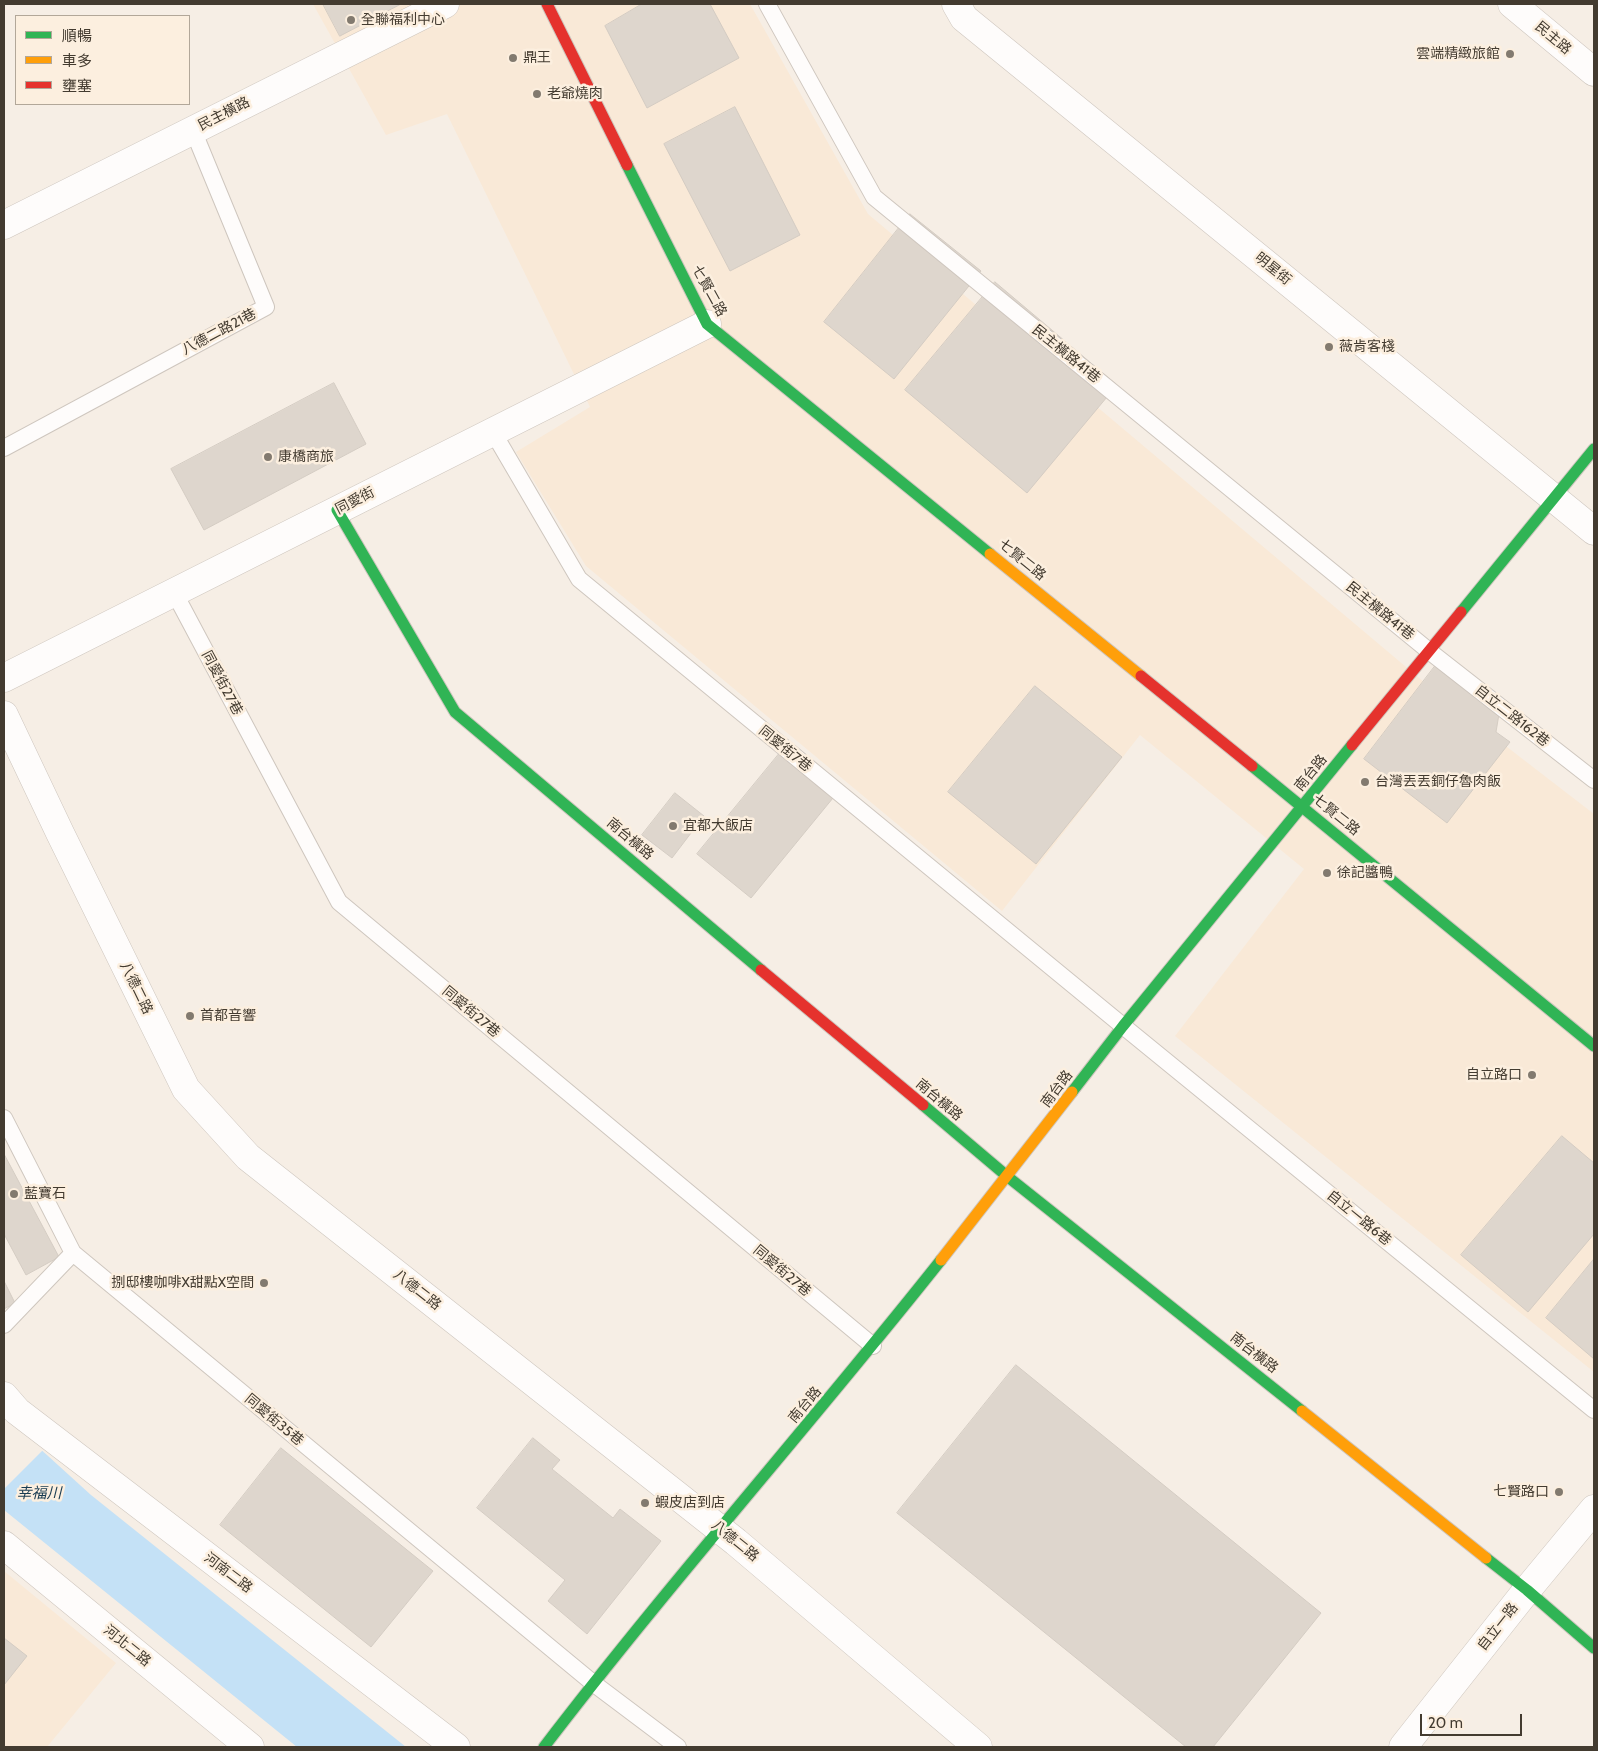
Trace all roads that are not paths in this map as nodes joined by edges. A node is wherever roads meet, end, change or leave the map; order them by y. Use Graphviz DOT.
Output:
graph roads {
  1 [pos="445,4"];
  2 [pos="546,4"];
  3 [pos="768,4"];
  4 [pos="956,4"];
  5 [pos="1512,4"];
  6 [pos="1594,72"];
  7 [pos="194,130"];
  8 [pos="4,225"];
  9 [pos="707,324"];
  10 [pos="493,432"];
  11 [pos="4,448"];
  12 [pos="1594,450"];
  13 [pos="1554,498"];
  14 [pos="337,510"];
  15 [pos="1594,530"];
  16 [pos="174,592"];
  17 [pos="1430,651"];
  18 [pos="4,678"];
  19 [pos="4,715"];
  20 [pos="1594,780"];
  21 [pos="1303,807"];
  22 [pos="1123,1026"];
  23 [pos="1594,1046"];
  24 [pos="4,1118"];
  25 [pos="1008,1177"];
  26 [pos="73,1254"];
  27 [pos="4,1325"];
  28 [pos="873,1346"];
  29 [pos="1594,1410"];
  30 [pos="8,1411"];
  31 [pos="1594,1509"];
  32 [pos="721,1530"];
  33 [pos="4,1545"];
  34 [pos="1527,1590"];
  35 [pos="1594,1648"];
  36 [pos="593,1684"];
  37 [pos="250,1747"];
  38 [pos="456,1747"];
  39 [pos="544,1747"];
  40 [pos="678,1747"];
  41 [pos="978,1747"];
  42 [pos="1403,1747"];
  1 -- 7 [label="street, 民主橫路"];
  2 -- 9 [label="street, 七賢二路"];
  3 -- 17 [label="lane, 民主橫路41巷"];
  4 -- 13 [label="street, 明星街"];
  5 -- 6 [label="street, 民主路"];
  7 -- 8 [label="street, 民主橫路"];
  7 -- 11 [label="lane, 八德二路21巷"];
  9 -- 10 [label="street, 同愛街"];
  9 -- 21 [label="street, 七賢二路"];
  10 -- 14 [label="street, 同愛街"];
  10 -- 22 [label="lane, 同愛街7巷"];
  12 -- 13 [label="street, 南台路"];
  13 -- 15 [label="street, 明星街"];
  13 -- 17 [label="street, 南台路"];
  14 -- 16 [label="street, 同愛街"];
  14 -- 25 [label="street, 南台橫路"];
  16 -- 18 [label="street, 同愛街"];
  16 -- 28 [label="lane, 同愛街27巷"];
  17 -- 20 [label="lane, 自立二路162巷"];
  17 -- 21 [label="street, 南台路"];
  19 -- 32 [label="street, 八德二路"];
  21 -- 22 [label="street, 南台路"];
  21 -- 23 [label="street, 七賢二路"];
  22 -- 25 [label="street, 南台路"];
  22 -- 29 [label="lane, 自立一路6巷"];
  24 -- 26 [label="lane, 同愛街35巷"];
  25 -- 28 [label="street, 南台路"];
  25 -- 34 [label="street, 南台橫路"];
  26 -- 27 [label="lane"];
  26 -- 36 [label="lane, 同愛街35巷"];
  28 -- 32 [label="street, 南台路"];
  30 -- 38 [label="street, 河南二路"];
  31 -- 34 [label="street, 自立一路"];
  32 -- 36 [label="street, 南台路"];
  32 -- 41 [label="street, 八德二路"];
  33 -- 37 [label="street, 河北二路"];
  34 -- 35 [label="street, 南台橫路"];
  34 -- 42 [label="street, 自立一路"];
  36 -- 39 [label="street, 南台路"];
  36 -- 40 [label="lane, 同愛街35巷"];
}
